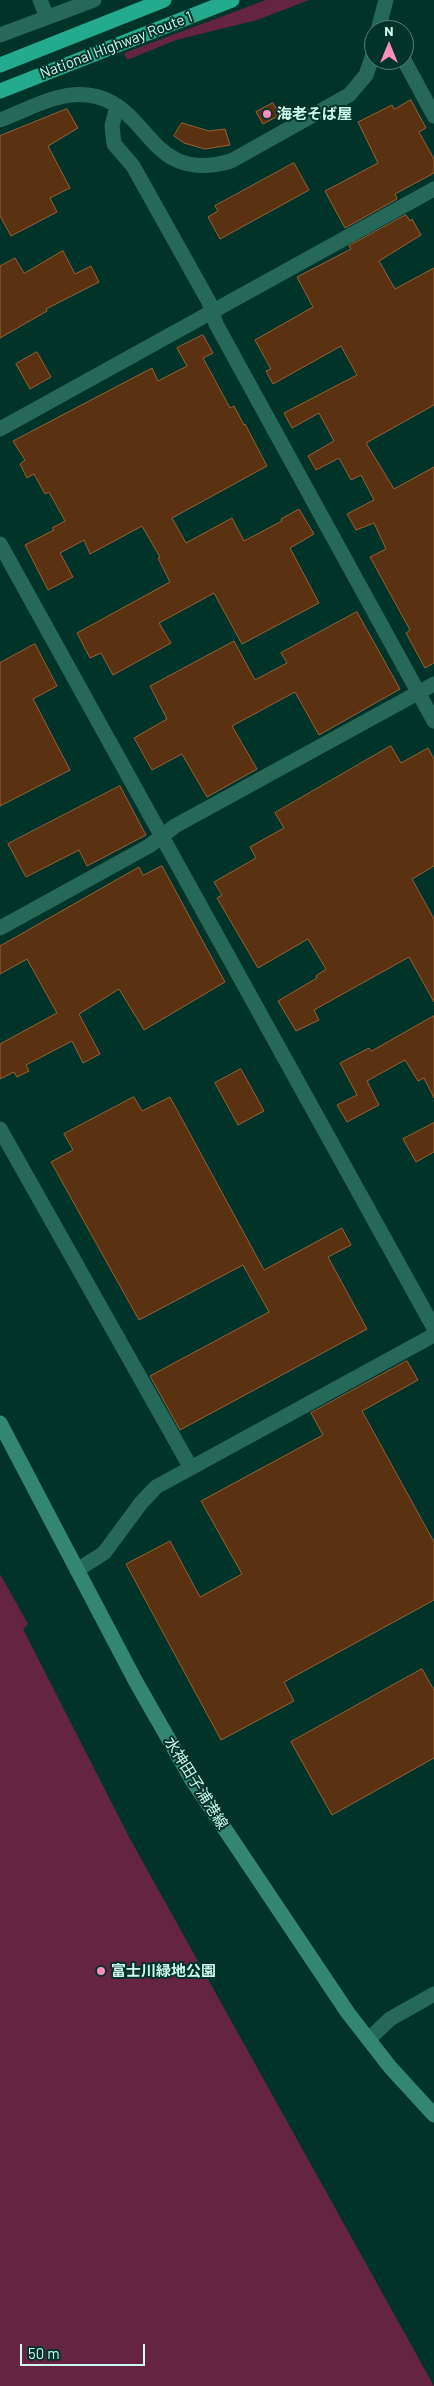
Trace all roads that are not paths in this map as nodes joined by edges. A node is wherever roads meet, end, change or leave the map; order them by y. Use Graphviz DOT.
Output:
graph roads {
  1 [pos="40,0"];
  2 [pos="94,0"];
  3 [pos="164,0"];
  4 [pos="232,0"];
  5 [pos="386,0"];
  6 [pos="46,17"];
  7 [pos="381,20"];
  8 [pos="0,35"];
  9 [pos="0,65"];
  10 [pos="368,70"];
  11 [pos="409,70"];
  12 [pos="0,91"];
  13 [pos="117,106"];
  14 [pos="434,116"];
  15 [pos="0,120"];
  16 [pos="434,189"];
  17 [pos="213,312"];
  18 [pos="0,429"];
  19 [pos="0,544"];
  20 [pos="434,684"];
  21 [pos="418,693"];
  22 [pos="434,721"];
  23 [pos="162,836"];
  24 [pos="0,928"];
  25 [pos="0,1128"];
  26 [pos="434,1328"];
  27 [pos="434,1335"];
  28 [pos="0,1423"];
  29 [pos="191,1468"];
  30 [pos="78,1570"];
  31 [pos="434,1994"];
  32 [pos="369,2039"];
  33 [pos="434,2115"];
  1 -- 6 [label="street"];
  2 -- 6 [label="street"];
  3 -- 9 [label="highway, National Highway Route 1"];
  4 -- 12 [label="highway, National Highway Route 1"];
  5 -- 7 [label="street"];
  6 -- 8 [label="street"];
  10 -- 13 [label="street"];
  11 -- 14 [label="street"];
  13 -- 15 [label="street"];
  13 -- 17 [label="street"];
  16 -- 17 [label="street"];
  17 -- 18 [label="street"];
  17 -- 21 [label="street"];
  19 -- 23 [label="street"];
  20 -- 21 [label="street"];
  21 -- 22 [label="street"];
  21 -- 23 [label="street"];
  23 -- 24 [label="street"];
  23 -- 26 [label="street"];
  25 -- 29 [label="street"];
  27 -- 29 [label="street"];
  28 -- 30 [label="main road, 水神田子浦港線"];
  29 -- 30 [label="street"];
  30 -- 32 [label="main road, 水神田子浦港線"];
  31 -- 32 [label="street"];
  32 -- 33 [label="main road, 水神田子浦港線"];
}
